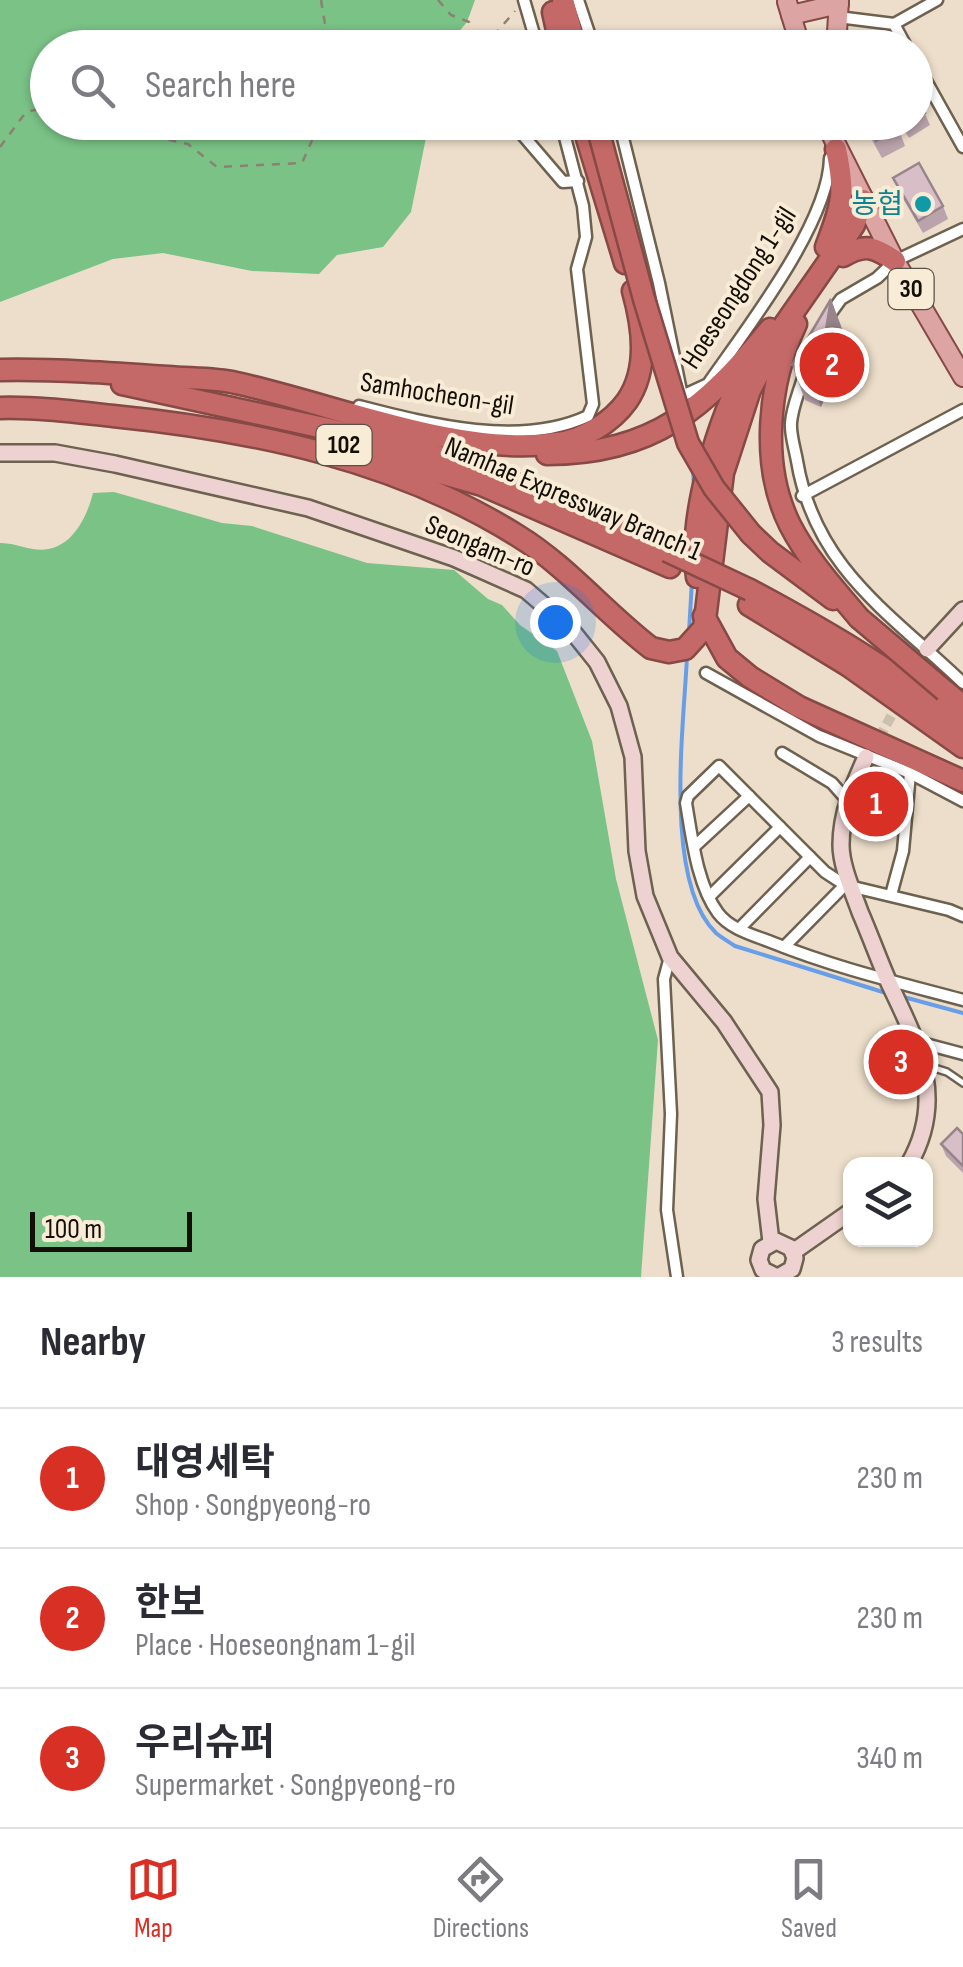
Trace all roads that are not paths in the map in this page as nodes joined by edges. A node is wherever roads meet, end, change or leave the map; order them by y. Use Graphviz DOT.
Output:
graph roads {
  1 [pos="550,0"];
  2 [pos="564,0"];
  3 [pos="578,0"];
  4 [pos="937,0"];
  5 [pos="524,1"];
  6 [pos="788,4"];
  7 [pos="839,7"];
  8 [pos="894,24"];
  9 [pos="533,30"];
  10 [pos="557,30"];
  11 [pos="572,30"];
  12 [pos="588,30"];
  13 [pos="796,30"];
  14 [pos="897,30"];
  15 [pos="933,93"];
  16 [pos="528,140"];
  17 [pos="566,140"];
  18 [pos="587,140"];
  19 [pos="601,140"];
  20 [pos="624,140"];
  21 [pos="830,140"];
  22 [pos="831,140"];
  23 [pos="832,140"];
  24 [pos="963,147"];
  25 [pos="578,180"];
  26 [pos="863,200"];
  27 [pos="854,225"];
  28 [pos="963,229"];
  29 [pos="834,251"];
  30 [pos="894,261"];
  31 [pos="822,325"];
  32 [pos="770,328"];
  33 [pos="39,364"];
  34 [pos="0,370"];
  35 [pos="804,373"];
  36 [pos="963,377"];
  37 [pos="0,382"];
  38 [pos="124,384"];
  39 [pos="0,398"];
  40 [pos="693,401"];
  41 [pos="0,408"];
  42 [pos="963,410"];
  43 [pos="0,453"];
  44 [pos="802,496"];
  45 [pos="668,559"];
  46 [pos="750,598"];
  47 [pos="963,610"];
  48 [pos="859,618"];
  49 [pos="701,627"];
  50 [pos="925,652"];
  51 [pos="706,673"];
  52 [pos="954,687"];
  53 [pos="963,706"];
  54 [pos="963,726"];
  55 [pos="963,747"];
  56 [pos="867,748"];
  57 [pos="782,753"];
  58 [pos="910,773"];
  59 [pos="963,781"];
  60 [pos="749,796"];
  61 [pos="847,800"];
  62 [pos="963,800"];
  63 [pos="780,827"];
  64 [pos="696,846"];
  65 [pos="810,857"];
  66 [pos="848,885"];
  67 [pos="892,895"];
  68 [pos="709,896"];
  69 [pos="963,916"];
  70 [pos="738,929"];
  71 [pos="784,947"];
  72 [pos="670,956"];
  73 [pos="888,980"];
  74 [pos="963,1000"];
  75 [pos="918,1042"];
  76 [pos="963,1054"];
  77 [pos="925,1066"];
  78 [pos="963,1083"];
  79 [pos="912,1157"];
  80 [pos="843,1217"];
  81 [pos="771,1242"];
  82 [pos="793,1252"];
  83 [pos="676,1277"];
  84 [pos="780,1277"];
  1 -- 10 [label="highway"];
  2 -- 11 [label="highway"];
  3 -- 12 [label="street"];
  4 -- 8 [label="street"];
  5 -- 9 [label="street"];
  6 -- 7 [label="main road"];
  6 -- 13 [label="main road"];
  7 -- 8 [label="street"];
  8 -- 14 [label="street"];
  15 -- 24 [label="street"];
  16 -- 25 [label="street"];
  17 -- 25 [label="street, Samhocheon-gil"];
  18 -- 34 [label="highway"];
  19 -- 48 [label="highway, bridge"];
  20 -- 40 [label="street"];
  21 -- 40 [label="street, Hoeseongdong 1-gil"];
  22 -- 29 [label="highway"];
  23 -- 26 [label="main road, 30"];
  25 -- 33 [label="street, Samhocheon-gil"];
  26 -- 27 [label="highway"];
  26 -- 29 [label="highway"];
  26 -- 30 [label="main road, 30"];
  27 -- 29 [label="highway"];
  27 -- 49 [label="highway"];
  28 -- 30 [label="street"];
  29 -- 30 [label="highway"];
  29 -- 32 [label="highway"];
  29 -- 48 [label="highway"];
  30 -- 31 [label="street"];
  30 -- 36 [label="main road, 30"];
  32 -- 40 [label="highway"];
  32 -- 49 [label="highway"];
  35 -- 44 [label="street"];
  37 -- 38 [label="highway, Namhae Expressway Branch 1 / 102"];
  38 -- 40 [label="highway"];
  38 -- 45 [label="highway, Namhae Expressway Branch 1 / 102"];
  39 -- 45 [label="highway, Namhae Expressway Branch 1 / 102"];
  41 -- 49 [label="highway"];
  42 -- 44 [label="street"];
  43 -- 72 [label="main road, Seongam-ro"];
  44 -- 50 [label="street"];
  45 -- 46 [label="highway, Namhae Expressway Branch 1 / 102"];
  46 -- 54 [label="highway, Namhae Expressway Branch 1 / 102"];
  46 -- 55 [label="highway, Namhae Expressway Branch 1 / 102"];
  47 -- 50 [label="main road"];
  48 -- 52 [label="highway, bridge"];
  49 -- 56 [label="highway"];
  50 -- 52 [label="street"];
  51 -- 56 [label="street"];
  52 -- 53 [label="highway"];
  56 -- 58 [label="street"];
  56 -- 59 [label="highway"];
  56 -- 61 [label="main road"];
  57 -- 61 [label="street"];
  58 -- 62 [label="street"];
  58 -- 67 [label="street"];
  60 -- 63 [label="street"];
  60 -- 64 [label="street"];
  60 -- 64 [label="street"];
  61 -- 66 [label="main road"];
  63 -- 65 [label="street"];
  63 -- 68 [label="street"];
  64 -- 68 [label="street"];
  65 -- 66 [label="street"];
  65 -- 70 [label="street"];
  66 -- 67 [label="street"];
  66 -- 71 [label="street"];
  66 -- 73 [label="main road"];
  67 -- 69 [label="street"];
  68 -- 70 [label="street"];
  70 -- 71 [label="street"];
  71 -- 73 [label="street"];
  72 -- 81 [label="main road, Seongam-ro"];
  72 -- 83 [label="street"];
  73 -- 74 [label="street"];
  73 -- 75 [label="main road"];
  75 -- 76 [label="street"];
  75 -- 77 [label="main road"];
  77 -- 78 [label="lane"];
  77 -- 79 [label="main road"];
  80 -- 82 [label="main road"];
  81 -- 82 [label="main road"];
  81 -- 84 [label="main road"];
  82 -- 84 [label="main road"];
}
